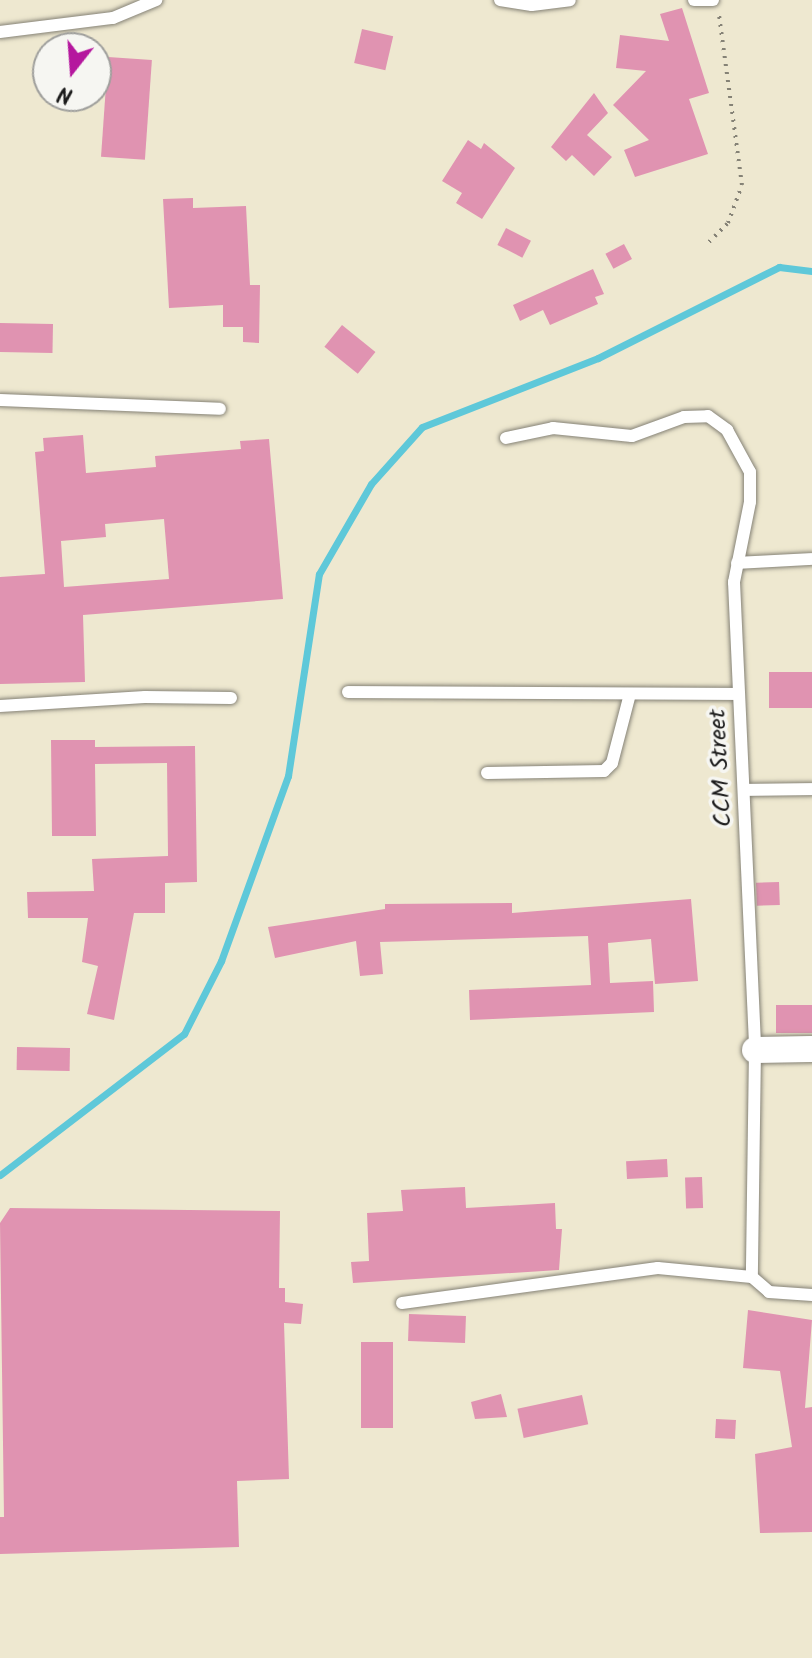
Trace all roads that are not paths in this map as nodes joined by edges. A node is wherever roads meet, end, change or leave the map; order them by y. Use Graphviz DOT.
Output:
graph roads {
  1 [pos="156,0"];
  2 [pos="500,0"];
  3 [pos="570,0"];
  4 [pos="694,0"];
  5 [pos="715,0"];
  6 [pos="0,32"];
  7 [pos="0,400"];
  8 [pos="220,409"];
  9 [pos="506,438"];
  10 [pos="812,559"];
  11 [pos="737,563"];
  12 [pos="348,692"];
  13 [pos="630,694"];
  14 [pos="739,694"];
  15 [pos="231,698"];
  16 [pos="0,706"];
  17 [pos="487,773"];
  18 [pos="812,789"];
  19 [pos="744,790"];
  20 [pos="812,1049"];
  21 [pos="755,1050"];
  22 [pos="752,1277"];
  23 [pos="812,1295"];
  24 [pos="402,1303"];
  1 -- 6 [label="lane"];
  2 -- 3 [label="lane"];
  4 -- 5 [label="lane"];
  7 -- 8 [label="lane"];
  9 -- 11 [label="lane, CCM Street"];
  10 -- 11 [label="lane"];
  11 -- 14 [label="lane, CCM Street"];
  12 -- 13 [label="lane"];
  13 -- 14 [label="lane"];
  13 -- 17 [label="lane"];
  14 -- 19 [label="lane, CCM Street"];
  15 -- 16 [label="lane"];
  18 -- 19 [label="lane"];
  19 -- 21 [label="lane, CCM Street"];
  20 -- 21 [label="street"];
  21 -- 22 [label="lane, CCM Street"];
  22 -- 23 [label="lane"];
  22 -- 24 [label="lane"];
}
